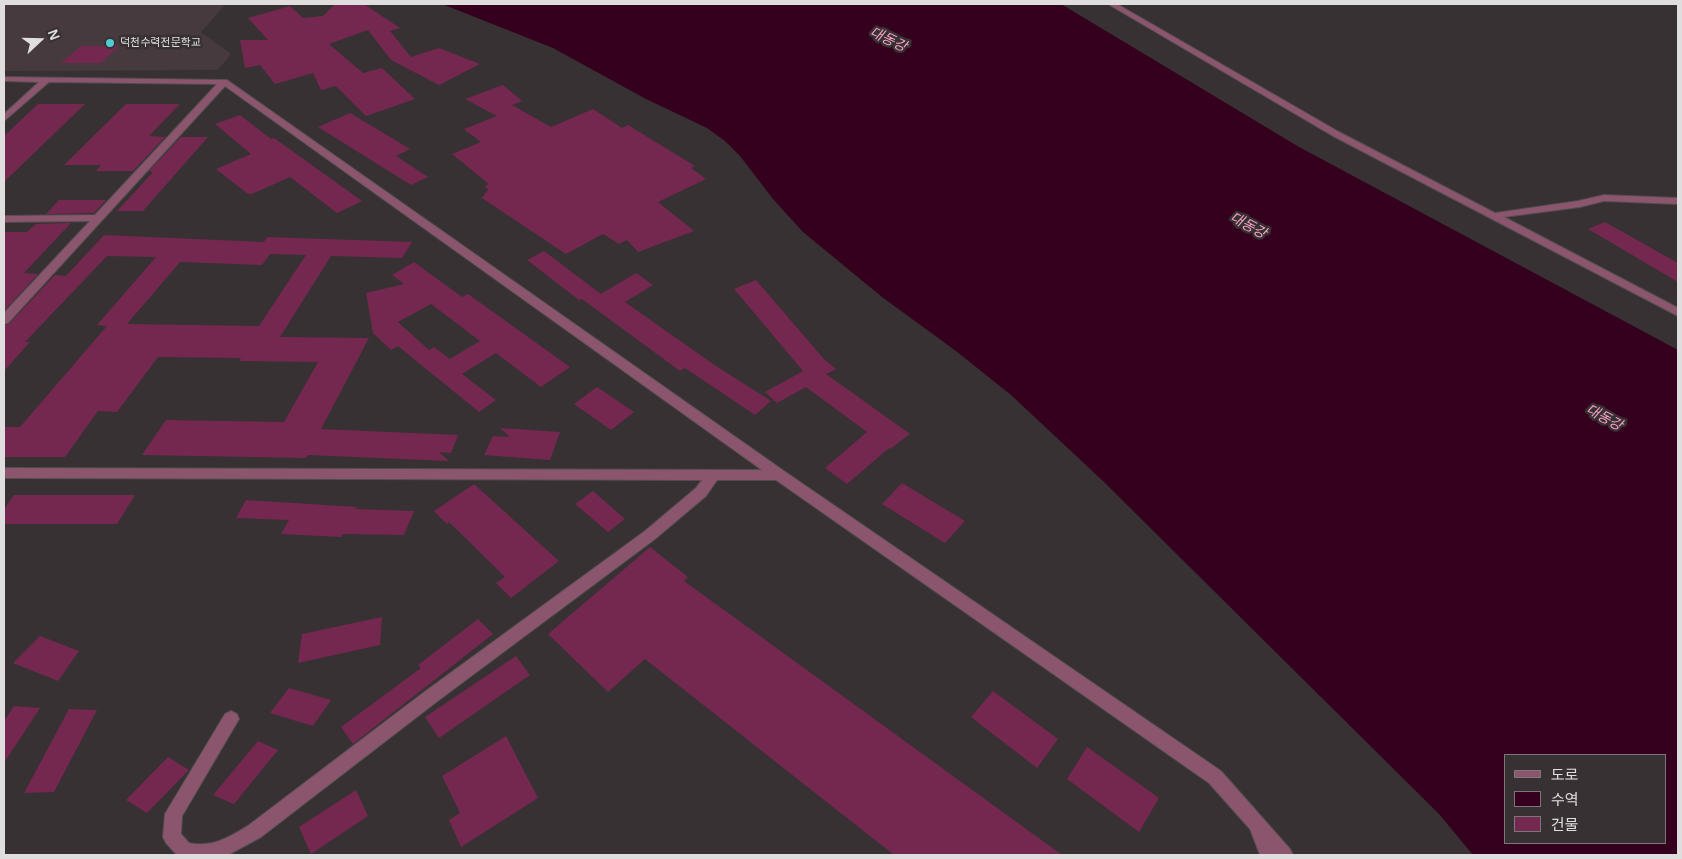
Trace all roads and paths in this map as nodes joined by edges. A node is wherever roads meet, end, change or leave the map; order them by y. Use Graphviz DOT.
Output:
graph roads {
  1 [pos="1112,4"];
  2 [pos="4,79"];
  3 [pos="46,80"];
  4 [pos="224,82"];
  5 [pos="4,118"];
  6 [pos="1678,201"];
  7 [pos="1493,216"];
  8 [pos="97,218"];
  9 [pos="4,219"];
  10 [pos="1678,312"];
  11 [pos="4,320"];
  12 [pos="4,473"];
  13 [pos="712,475"];
  14 [pos="779,475"];
  15 [pos="231,719"];
  16 [pos="1243,807"];
  17 [pos="1269,855"];
  18 [pos="1284,855"];
  1 -- 7 [label="street"];
  2 -- 3 [label="street"];
  3 -- 4 [label="street"];
  3 -- 5 [label="street"];
  4 -- 8 [label="street"];
  4 -- 14 [label="street"];
  6 -- 7 [label="street"];
  7 -- 10 [label="street"];
  8 -- 9 [label="street"];
  8 -- 11 [label="street"];
  12 -- 13 [label="street"];
  13 -- 14 [label="street"];
  13 -- 15 [label="street"];
  14 -- 16 [label="street"];
  16 -- 17 [label="street"];
  16 -- 18 [label="street"];
}
